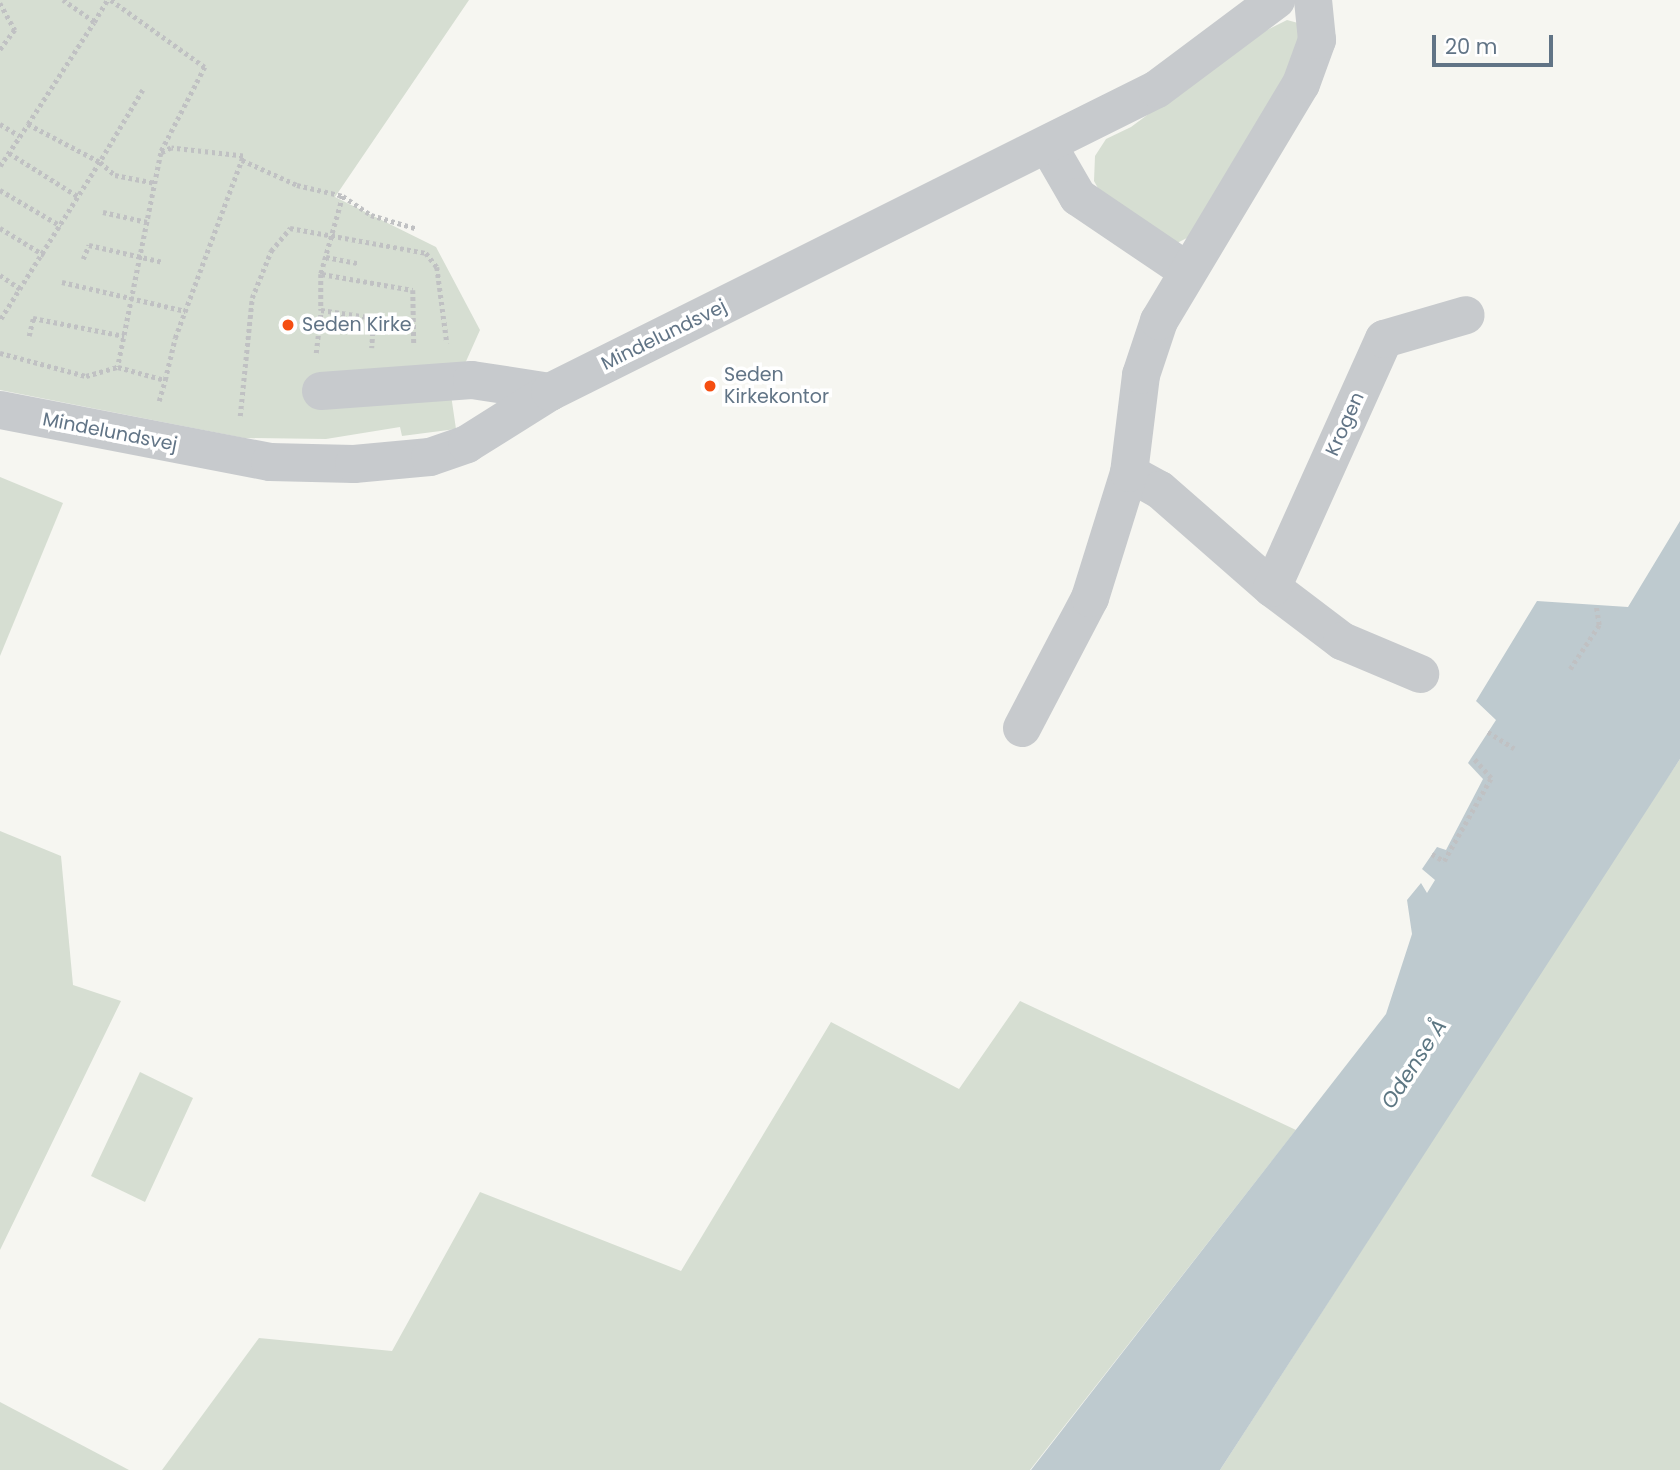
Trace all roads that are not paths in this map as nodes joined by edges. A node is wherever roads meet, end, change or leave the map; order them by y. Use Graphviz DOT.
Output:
graph roads {
  1 [pos="1276,0"];
  2 [pos="1313,0"];
  3 [pos="1049,147"];
  4 [pos="1186,270"];
  5 [pos="1466,315"];
  6 [pos="321,391"];
  7 [pos="550,392"];
  8 [pos="0,410"];
  9 [pos="1129,473"];
  10 [pos="1272,588"];
  11 [pos="1420,674"];
  12 [pos="1022,728"];
  1 -- 3 [label="street, Mindelundsvej"];
  2 -- 4 [label="street"];
  3 -- 4 [label="street"];
  3 -- 7 [label="street, Mindelundsvej"];
  4 -- 9 [label="street"];
  5 -- 10 [label="street, Krogen"];
  6 -- 7 [label="street"];
  7 -- 8 [label="street, Mindelundsvej"];
  9 -- 10 [label="street"];
  9 -- 12 [label="street"];
  10 -- 11 [label="street"];
}
